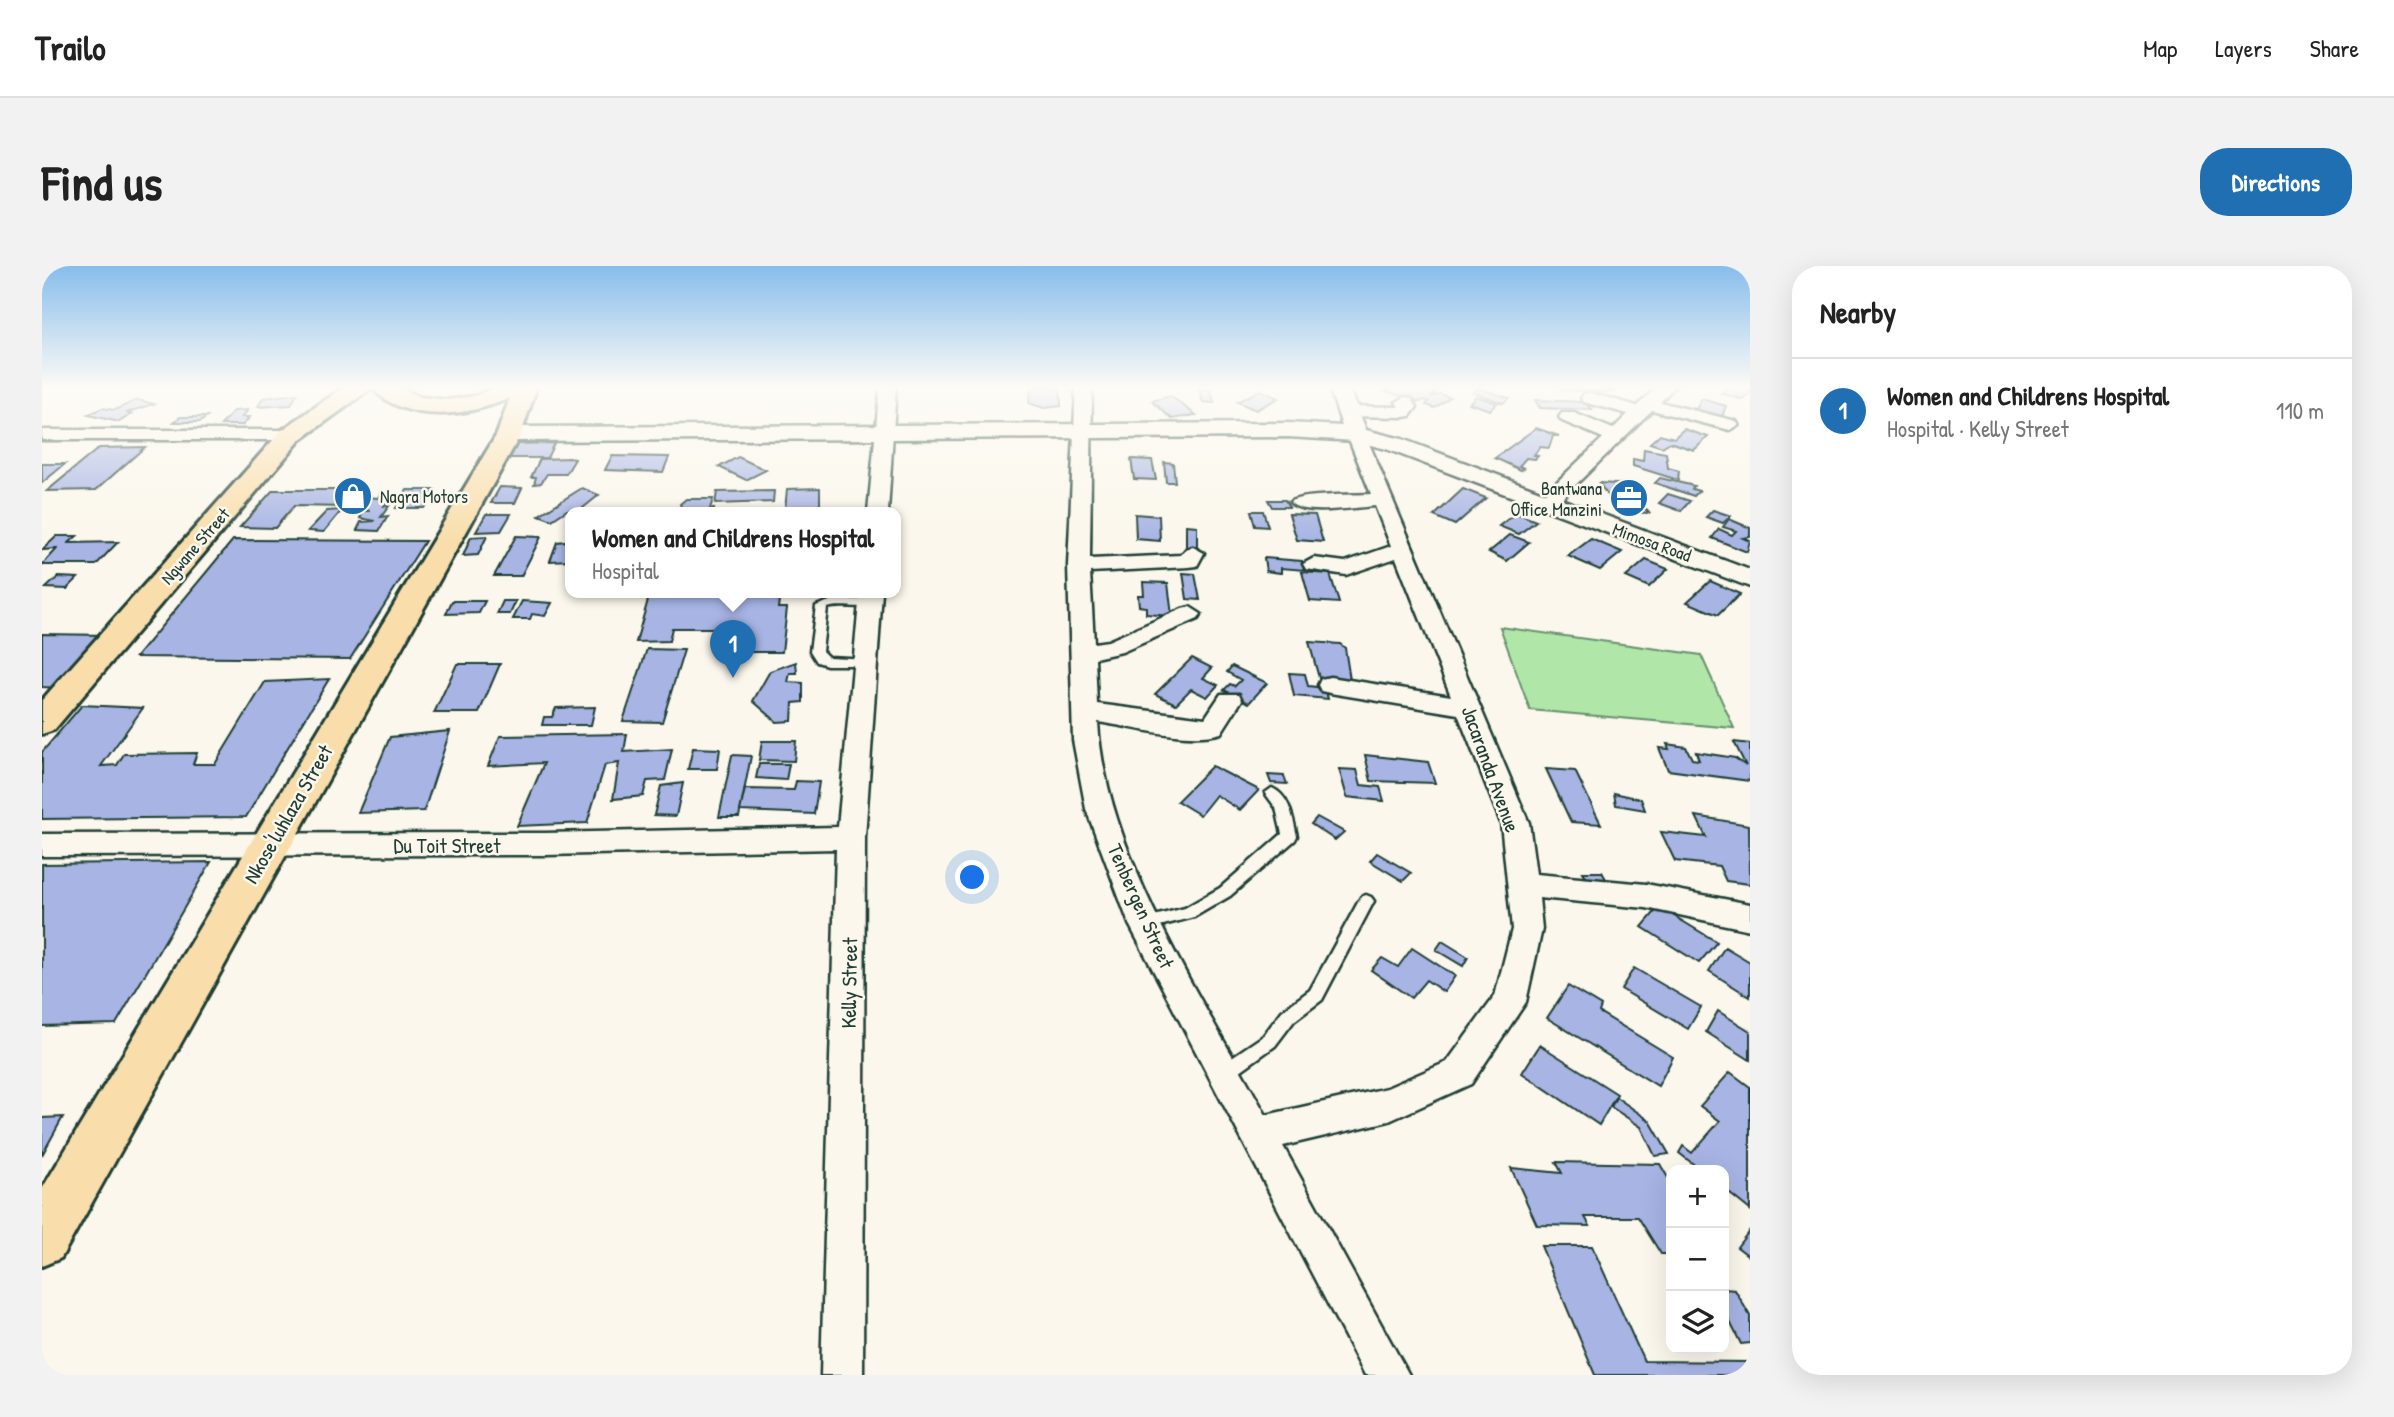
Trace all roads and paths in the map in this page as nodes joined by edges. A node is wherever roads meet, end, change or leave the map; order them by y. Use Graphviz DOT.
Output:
graph roads {
  1 [pos="289,438"];
  2 [pos="507,438"];
  3 [pos="884,438"];
  4 [pos="1084,438"];
  5 [pos="1358,438"];
  6 [pos="1382,438"];
  7 [pos="1613,438"];
  8 [pos="1383,499"];
  9 [pos="1300,502"];
  10 [pos="1546,503"];
  11 [pos="878,507"];
  12 [pos="1403,549"];
  13 [pos="1193,553"];
  14 [pos="1314,564"];
  15 [pos="1079,566"];
  16 [pos="1750,579"];
  17 [pos="864,598"];
  18 [pos="871,598"];
  19 [pos="1190,614"];
  20 [pos="1083,653"];
  21 [pos="866,662"];
  22 [pos="1330,685"];
  23 [pos="1230,700"];
  24 [pos="1467,707"];
  25 [pos="1085,711"];
  26 [pos="42,722"];
  27 [pos="1272,793"];
  28 [pos="851,838"];
  29 [pos="42,845"];
  30 [pos="269,846"];
  31 [pos="1522,886"];
  32 [pos="1366,901"];
  33 [pos="1750,917"];
  34 [pos="1144,924"];
  35 [pos="1223,1073"];
  36 [pos="1258,1134"];
  37 [pos="42,1238"];
  38 [pos="842,1375"];
  39 [pos="1388,1375"];
  1 -- 26 [label="main road, Ngwane Street"];
  2 -- 30 [label="main road, Nkose'luhlaza Street"];
  3 -- 11 [label="street"];
  4 -- 15 [label="street, Tenbergen Street"];
  5 -- 8 [label="street, Jacaranda Avenue"];
  6 -- 10 [label="street, Mimosa Road"];
  7 -- 10 [label="street"];
  8 -- 9 [label="street"];
  8 -- 12 [label="street, Jacaranda Avenue"];
  10 -- 16 [label="street, Mimosa Road"];
  12 -- 14 [label="street"];
  12 -- 24 [label="street, Jacaranda Avenue"];
  13 -- 15 [label="street"];
  15 -- 20 [label="street, Tenbergen Street"];
  17 -- 21 [label="lane"];
  18 -- 21 [label="street, Kelly Street"];
  19 -- 20 [label="street"];
  20 -- 25 [label="street, Tenbergen Street"];
  21 -- 28 [label="street, Kelly Street"];
  22 -- 24 [label="street"];
  23 -- 25 [label="street"];
  24 -- 31 [label="street, Jacaranda Avenue"];
  25 -- 34 [label="street, Tenbergen Street"];
  27 -- 34 [label="lane"];
  28 -- 30 [label="street, Du Toit Street"];
  28 -- 38 [label="street, Kelly Street"];
  29 -- 30 [label="street, Du Toit Street"];
  30 -- 37 [label="main road, Nkose'luhlaza Street"];
  31 -- 33 [label="street"];
  31 -- 36 [label="street, Jacaranda Avenue"];
  32 -- 35 [label="lane"];
  34 -- 35 [label="street, Tenbergen Street"];
  35 -- 36 [label="street, Tenbergen Street"];
  36 -- 39 [label="street, Tenbergen Street"];
}
